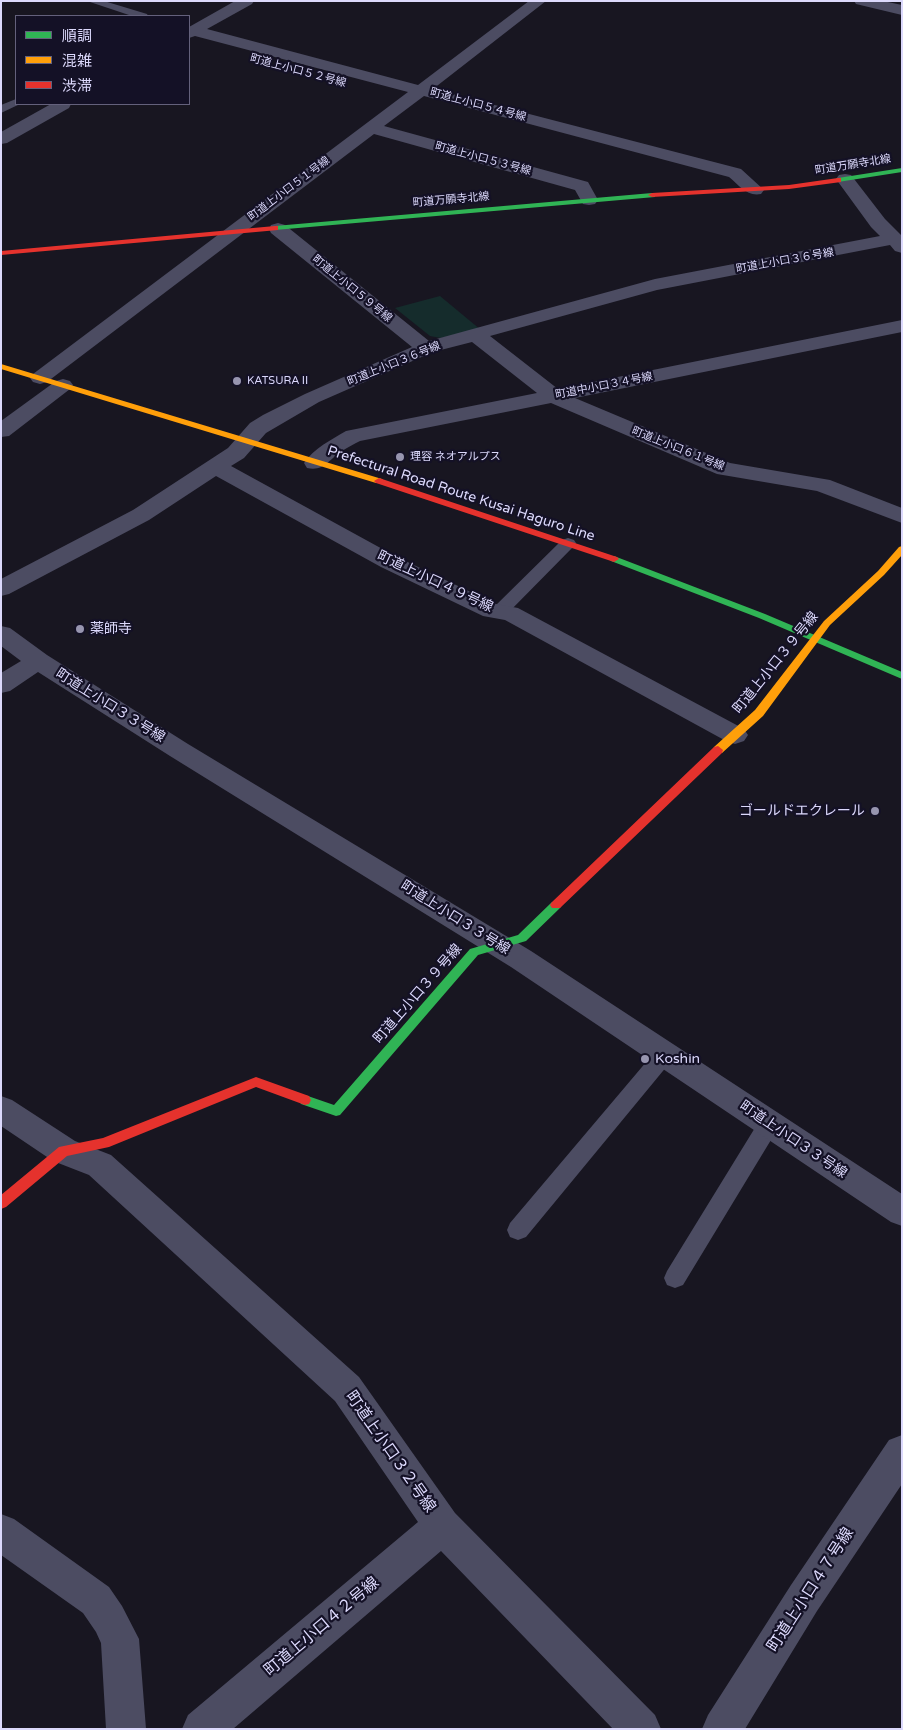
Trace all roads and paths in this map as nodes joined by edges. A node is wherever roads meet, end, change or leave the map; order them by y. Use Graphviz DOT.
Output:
graph roads {
  1 [pos="92,1"];
  2 [pos="247,1"];
  3 [pos="539,1"];
  4 [pos="861,1"];
  5 [pos="902,10"];
  6 [pos="140,15"];
  7 [pos="191,35"];
  8 [pos="414,95"];
  9 [pos="15,103"];
  10 [pos="61,105"];
  11 [pos="1,110"];
  12 [pos="370,128"];
  13 [pos="1,139"];
  14 [pos="902,170"];
  15 [pos="845,179"];
  16 [pos="755,190"];
  17 [pos="589,200"];
  18 [pos="278,229"];
  19 [pos="232,233"];
  20 [pos="898,243"];
  21 [pos="1,253"];
  22 [pos="902,326"];
  23 [pos="476,335"];
  24 [pos="426,348"];
  25 [pos="1,366"];
  26 [pos="40,378"];
  27 [pos="64,385"];
  28 [pos="554,396"];
  29 [pos="1,431"];
  30 [pos="245,441"];
  31 [pos="315,463"];
  32 [pos="216,467"];
  33 [pos="902,516"];
  34 [pos="568,543"];
  35 [pos="902,549"];
  36 [pos="1,589"];
  37 [pos="499,612"];
  38 [pos="1,634"];
  39 [pos="816,638"];
  40 [pos="38,662"];
  41 [pos="902,676"];
  42 [pos="1,686"];
  43 [pos="735,735"];
  44 [pos="499,945"];
  45 [pos="664,1054"];
  46 [pos="1,1108"];
  47 [pos="769,1124"];
  48 [pos="64,1151"];
  49 [pos="1,1203"];
  50 [pos="902,1212"];
  51 [pos="518,1230"];
  52 [pos="675,1278"];
  53 [pos="902,1452"];
  54 [pos="442,1526"];
  55 [pos="1,1532"];
  56 [pos="126,1729"];
  57 [pos="202,1729"];
  58 [pos="641,1729"];
  59 [pos="722,1729"];
  1 -- 6 [label="lane"];
  2 -- 7 [label="street"];
  3 -- 8 [label="street, 町道上小口５１号線"];
  4 -- 5 [label="street"];
  7 -- 8 [label="street, 町道上小口５４号線"];
  8 -- 12 [label="street, 町道上小口５１号線"];
  8 -- 16 [label="street, 町道上小口５４号線"];
  9 -- 11 [label="lane"];
  10 -- 13 [label="street"];
  12 -- 17 [label="street, 町道上小口５３号線"];
  12 -- 19 [label="street, 町道上小口５１号線"];
  14 -- 15 [label="street, 町道万願寺北線"];
  15 -- 16 [label="street, 町道万願寺北線"];
  15 -- 20 [label="street"];
  16 -- 17 [label="street, 町道万願寺北線"];
  17 -- 18 [label="street, 町道万願寺北線"];
  18 -- 19 [label="street, 町道万願寺北線"];
  18 -- 24 [label="street, 町道上小口５９号線"];
  19 -- 21 [label="street, 町道万願寺北線"];
  19 -- 26 [label="street, 町道上小口５１号線"];
  20 -- 23 [label="street, 町道上小口３６号線"];
  22 -- 28 [label="street, 町道中小口３４号線"];
  23 -- 24 [label="street, 町道上小口３６号線"];
  23 -- 28 [label="street, 町道上小口６１号線"];
  24 -- 30 [label="street, 町道上小口３６号線"];
  25 -- 26 [label="street, Prefectural Road Route Kusai Haguro Line"];
  26 -- 27 [label="street, Prefectural Road Route Kusai Haguro Line"];
  27 -- 29 [label="street"];
  27 -- 30 [label="street, Prefectural Road Route Kusai Haguro Line"];
  28 -- 31 [label="street, 町道中小口３４号線"];
  28 -- 33 [label="street, 町道上小口６１号線"];
  30 -- 31 [label="street, Prefectural Road Route Kusai Haguro Line"];
  30 -- 32 [label="street, 町道上小口３６号線"];
  31 -- 34 [label="street, Prefectural Road Route Kusai Haguro Line"];
  32 -- 36 [label="street, 町道上小口３６号線"];
  32 -- 37 [label="street, 町道上小口４９号線"];
  34 -- 37 [label="lane"];
  34 -- 39 [label="street, Prefectural Road Route Kusai Haguro Line"];
  35 -- 39 [label="street, 町道上小口３９号線"];
  37 -- 43 [label="street, 町道上小口４９号線"];
  38 -- 40 [label="street, 町道上小口３３号線"];
  39 -- 41 [label="street, Prefectural Road Route Kusai Haguro Line"];
  39 -- 43 [label="street, 町道上小口３９号線"];
  40 -- 42 [label="street"];
  40 -- 44 [label="street, 町道上小口３３号線"];
  43 -- 44 [label="street, 町道上小口３９号線"];
  44 -- 45 [label="street, 町道上小口３３号線"];
  44 -- 48 [label="street, 町道上小口３９号線"];
  45 -- 47 [label="street, 町道上小口３３号線"];
  45 -- 51 [label="lane"];
  46 -- 48 [label="street, 町道上小口３２号線"];
  47 -- 50 [label="street, 町道上小口３３号線"];
  47 -- 52 [label="lane"];
  48 -- 49 [label="street, 町道上小口３９号線"];
  48 -- 54 [label="street, 町道上小口３２号線"];
  53 -- 59 [label="street, 町道上小口４７号線"];
  54 -- 57 [label="street, 町道上小口４２号線"];
  54 -- 58 [label="street, 町道上小口３２号線"];
  55 -- 56 [label="street"];
}
